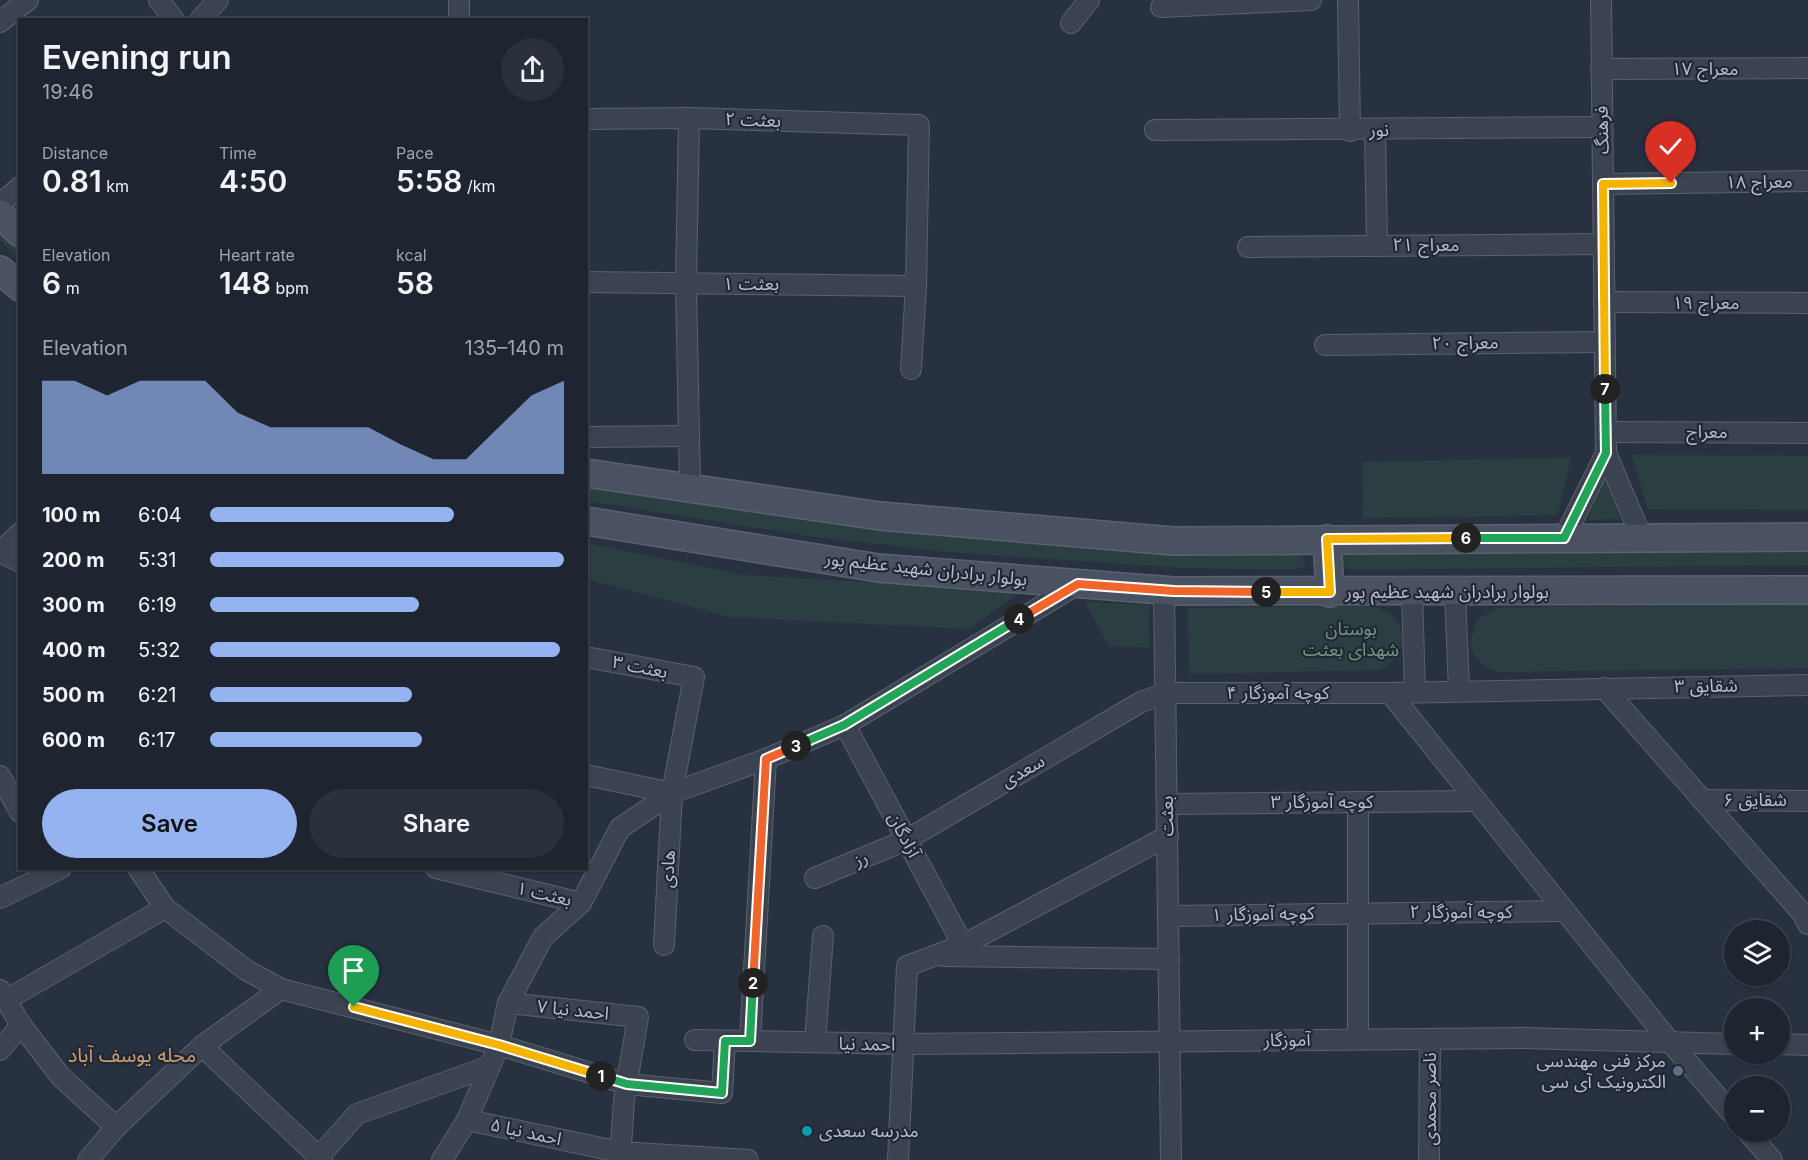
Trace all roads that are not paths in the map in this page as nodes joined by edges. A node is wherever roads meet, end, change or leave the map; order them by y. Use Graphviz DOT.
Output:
graph roads {
  1 [pos="28,0"];
  2 [pos="159,0"];
  3 [pos="218,0"];
  4 [pos="459,0"];
  5 [pos="1089,0"];
  6 [pos="1311,0"];
  7 [pos="1348,0"];
  8 [pos="1600,0"];
  9 [pos="1161,7"];
  10 [pos="172,18"];
  11 [pos="202,18"];
  12 [pos="459,18"];
  13 [pos="0,22"];
  14 [pos="1071,23"];
  15 [pos="1808,68"];
  16 [pos="1601,69"];
  17 [pos="689,118"];
  18 [pos="588,119"];
  19 [pos="1602,127"];
  20 [pos="1155,130"];
  21 [pos="1350,130"];
  22 [pos="1375,130"];
  23 [pos="1808,181"];
  24 [pos="1603,184"];
  25 [pos="18,189"];
  26 [pos="0,204"];
  27 [pos="0,214"];
  28 [pos="18,231"];
  29 [pos="1604,244"];
  30 [pos="1377,246"];
  31 [pos="1248,247"];
  32 [pos="0,270"];
  33 [pos="588,282"];
  34 [pos="686,284"];
  35 [pos="18,285"];
  36 [pos="916,285"];
  37 [pos="1604,302"];
  38 [pos="1808,303"];
  39 [pos="1605,342"];
  40 [pos="1325,345"];
  41 [pos="910,369"];
  42 [pos="1606,432"];
  43 [pos="1808,433"];
  44 [pos="689,436"];
  45 [pos="588,437"];
  46 [pos="1606,453"];
  47 [pos="588,473"];
  48 [pos="690,489"];
  49 [pos="588,521"];
  50 [pos="18,535"];
  51 [pos="1808,537"];
  52 [pos="1564,538"];
  53 [pos="1642,538"];
  54 [pos="1327,539"];
  55 [pos="0,552"];
  56 [pos="18,561"];
  57 [pos="1078,584"];
  58 [pos="1164,590"];
  59 [pos="1808,590"];
  60 [pos="1330,592"];
  61 [pos="1412,592"];
  62 [pos="1455,592"];
  63 [pos="588,657"];
  64 [pos="694,677"];
  65 [pos="1808,685"];
  66 [pos="1604,688"];
  67 [pos="1459,690"];
  68 [pos="1415,692"];
  69 [pos="1166,693"];
  70 [pos="1390,693"];
  71 [pos="1141,702"];
  72 [pos="844,725"];
  73 [pos="766,759"];
  74 [pos="588,775"];
  75 [pos="0,776"];
  76 [pos="672,794"];
  77 [pos="1702,800"];
  78 [pos="1477,801"];
  79 [pos="1808,801"];
  80 [pos="1358,802"];
  81 [pos="1167,804"];
  82 [pos="18,808"];
  83 [pos="1168,836"];
  84 [pos="906,840"];
  85 [pos="55,870"];
  86 [pos="139,870"];
  87 [pos="443,870"];
  88 [pos="815,878"];
  89 [pos="0,898"];
  90 [pos="581,903"];
  91 [pos="165,908"];
  92 [pos="1564,911"];
  93 [pos="1357,912"];
  94 [pos="1169,916"];
  95 [pos="1806,918"];
  96 [pos="823,936"];
  97 [pos="664,945"];
  98 [pos="963,945"];
  99 [pos="934,956"];
  100 [pos="1169,958"];
  101 [pos="281,989"];
  102 [pos="3,995"];
  103 [pos="508,1003"];
  104 [pos="21,1025"];
  105 [pos="1358,1039"];
  106 [pos="1430,1039"];
  107 [pos="694,1040"];
  108 [pos="725,1041"];
  109 [pos="750,1041"];
  110 [pos="1171,1041"];
  111 [pos="815,1042"];
  112 [pos="1670,1042"];
  113 [pos="904,1044"];
  114 [pos="1724,1044"];
  115 [pos="1790,1044"];
  116 [pos="499,1045"];
  117 [pos="1808,1045"];
  118 [pos="202,1046"];
  119 [pos="0,1050"];
  120 [pos="490,1066"];
  121 [pos="627,1084"];
  122 [pos="1724,1104"];
  123 [pos="467,1120"];
  124 [pos="116,1127"];
  125 [pos="1756,1142"];
  126 [pos="620,1156"];
  127 [pos="90,1159"];
  128 [pos="319,1159"];
  129 [pos="442,1160"];
  130 [pos="748,1160"];
  131 [pos="898,1160"];
  132 [pos="1171,1160"];
  133 [pos="1430,1160"];
  134 [pos="1772,1160"];
  1 -- 13 [label="street"];
  2 -- 10 [label="street"];
  3 -- 11 [label="street"];
  4 -- 12 [label="street"];
  5 -- 14 [label="street"];
  6 -- 9 [label="street"];
  7 -- 21 [label="street"];
  8 -- 16 [label="street, فرهنگ"];
  15 -- 16 [label="street, معراج ۱۷"];
  16 -- 19 [label="street, فرهنگ"];
  17 -- 18 [label="street, بعثت ۲"];
  17 -- 34 [label="street"];
  17 -- 36 [label="street, بعثت ۲"];
  19 -- 22 [label="street, نور"];
  19 -- 24 [label="street, فرهنگ"];
  20 -- 21 [label="street, نور"];
  21 -- 22 [label="street, نور"];
  22 -- 30 [label="street"];
  23 -- 24 [label="street, معراج ۱۸"];
  24 -- 29 [label="street, فرهنگ"];
  25 -- 26 [label="street"];
  27 -- 28 [label="main road"];
  29 -- 30 [label="street, معراج ۲۱"];
  29 -- 37 [label="street, فرهنگ"];
  30 -- 31 [label="street, معراج ۲۱"];
  32 -- 35 [label="main road"];
  33 -- 34 [label="street, بعثت ۱"];
  34 -- 36 [label="street, بعثت ۱"];
  34 -- 44 [label="street"];
  36 -- 41 [label="street"];
  37 -- 38 [label="street, معراج ۱۹"];
  37 -- 39 [label="street, فرهنگ"];
  39 -- 40 [label="street, معراج ۲۰"];
  39 -- 42 [label="street, فرهنگ"];
  42 -- 43 [label="street, معراج"];
  42 -- 46 [label="street, فرهنگ"];
  44 -- 45 [label="street"];
  44 -- 48 [label="street"];
  46 -- 52 [label="street, فرهنگ"];
  46 -- 53 [label="street"];
  47 -- 48 [label="main road"];
  48 -- 54 [label="main road"];
  49 -- 57 [label="main road, بولوار برادران شهید عظیم‌ پور"];
  50 -- 55 [label="street"];
  51 -- 53 [label="main road"];
  52 -- 53 [label="main road"];
  52 -- 54 [label="main road"];
  54 -- 60 [label="main road"];
  55 -- 56 [label="street"];
  57 -- 58 [label="main road, بولوار برادران شهید عظیم‌ پور"];
  57 -- 72 [label="street"];
  58 -- 60 [label="main road, بولوار برادران شهید عظیم‌ پور"];
  58 -- 69 [label="street, بعثت"];
  59 -- 62 [label="main road, بولوار برادران شهید عظیم‌ پور"];
  60 -- 61 [label="main road, بولوار برادران شهید عظیم‌ پور"];
  61 -- 62 [label="main road, بولوار برادران شهید عظیم‌ پور"];
  61 -- 68 [label="street"];
  62 -- 67 [label="street"];
  63 -- 64 [label="street, بعثت ۳"];
  64 -- 76 [label="street, هادی"];
  65 -- 66 [label="street, شقایق ۳"];
  66 -- 67 [label="street, شقایق ۳"];
  66 -- 77 [label="street"];
  67 -- 68 [label="street, کوچه آموزگار ۴"];
  68 -- 70 [label="street, کوچه آموزگار ۴"];
  69 -- 70 [label="street, کوچه آموزگار ۴"];
  69 -- 71 [label="street, کوچه آموزگار ۴"];
  69 -- 81 [label="street, بعثت"];
  70 -- 78 [label="street"];
  71 -- 84 [label="street, سعدی"];
  72 -- 73 [label="street"];
  72 -- 84 [label="street, آزادگان"];
  73 -- 76 [label="street"];
  73 -- 109 [label="street"];
  74 -- 76 [label="street"];
  75 -- 82 [label="street"];
  76 -- 90 [label="street"];
  76 -- 97 [label="street, هادی"];
  77 -- 79 [label="street, شقایق ۶"];
  77 -- 95 [label="street"];
  78 -- 80 [label="street, کوچه آموزگار ۳"];
  78 -- 92 [label="street"];
  80 -- 81 [label="street, کوچه آموزگار ۳"];
  80 -- 93 [label="street"];
  81 -- 83 [label="street, بعثت"];
  83 -- 94 [label="street, بعثت"];
  83 -- 98 [label="street"];
  84 -- 88 [label="street, رز"];
  84 -- 98 [label="street, آزادگان"];
  85 -- 89 [label="street"];
  86 -- 91 [label="street"];
  87 -- 90 [label="street, بعثت ۱"];
  90 -- 103 [label="street"];
  91 -- 101 [label="street"];
  91 -- 102 [label="street"];
  92 -- 93 [label="street, کوچه آموزگار ۲"];
  92 -- 112 [label="street"];
  93 -- 94 [label="street, کوچه آموزگار ۱"];
  93 -- 105 [label="street"];
  94 -- 100 [label="street, بعثت"];
  96 -- 111 [label="street"];
  98 -- 99 [label="street"];
  99 -- 100 [label="street"];
  99 -- 113 [label="street"];
  100 -- 110 [label="street, بعثت"];
  101 -- 116 [label="street"];
  101 -- 118 [label="street"];
  102 -- 104 [label="street"];
  103 -- 116 [label="street"];
  103 -- 121 [label="street, احمد نیا ۷"];
  104 -- 119 [label="street"];
  104 -- 124 [label="street"];
  105 -- 106 [label="street, آموزگار"];
  105 -- 110 [label="street, آموزگار"];
  106 -- 112 [label="street, آموزگار"];
  106 -- 133 [label="street, ناصر محمدی"];
  107 -- 108 [label="street, احمد نیا"];
  108 -- 109 [label="street, احمد نیا"];
  108 -- 121 [label="street"];
  109 -- 111 [label="street, احمد نیا"];
  110 -- 113 [label="street, آموزگار"];
  110 -- 132 [label="street, بعثت"];
  111 -- 113 [label="street, احمد نیا"];
  112 -- 114 [label="street, آموزگار"];
  112 -- 122 [label="street"];
  113 -- 131 [label="street, احمد نیا"];
  115 -- 117 [label="street"];
  116 -- 120 [label="street"];
  116 -- 121 [label="street"];
  118 -- 124 [label="street"];
  118 -- 128 [label="street"];
  120 -- 123 [label="street"];
  120 -- 128 [label="street"];
  121 -- 126 [label="street"];
  123 -- 126 [label="street, احمد نیا ۵"];
  123 -- 129 [label="street"];
  124 -- 127 [label="street"];
  125 -- 134 [label="street"];
  126 -- 130 [label="street, احمد نیا ۵"];
}
